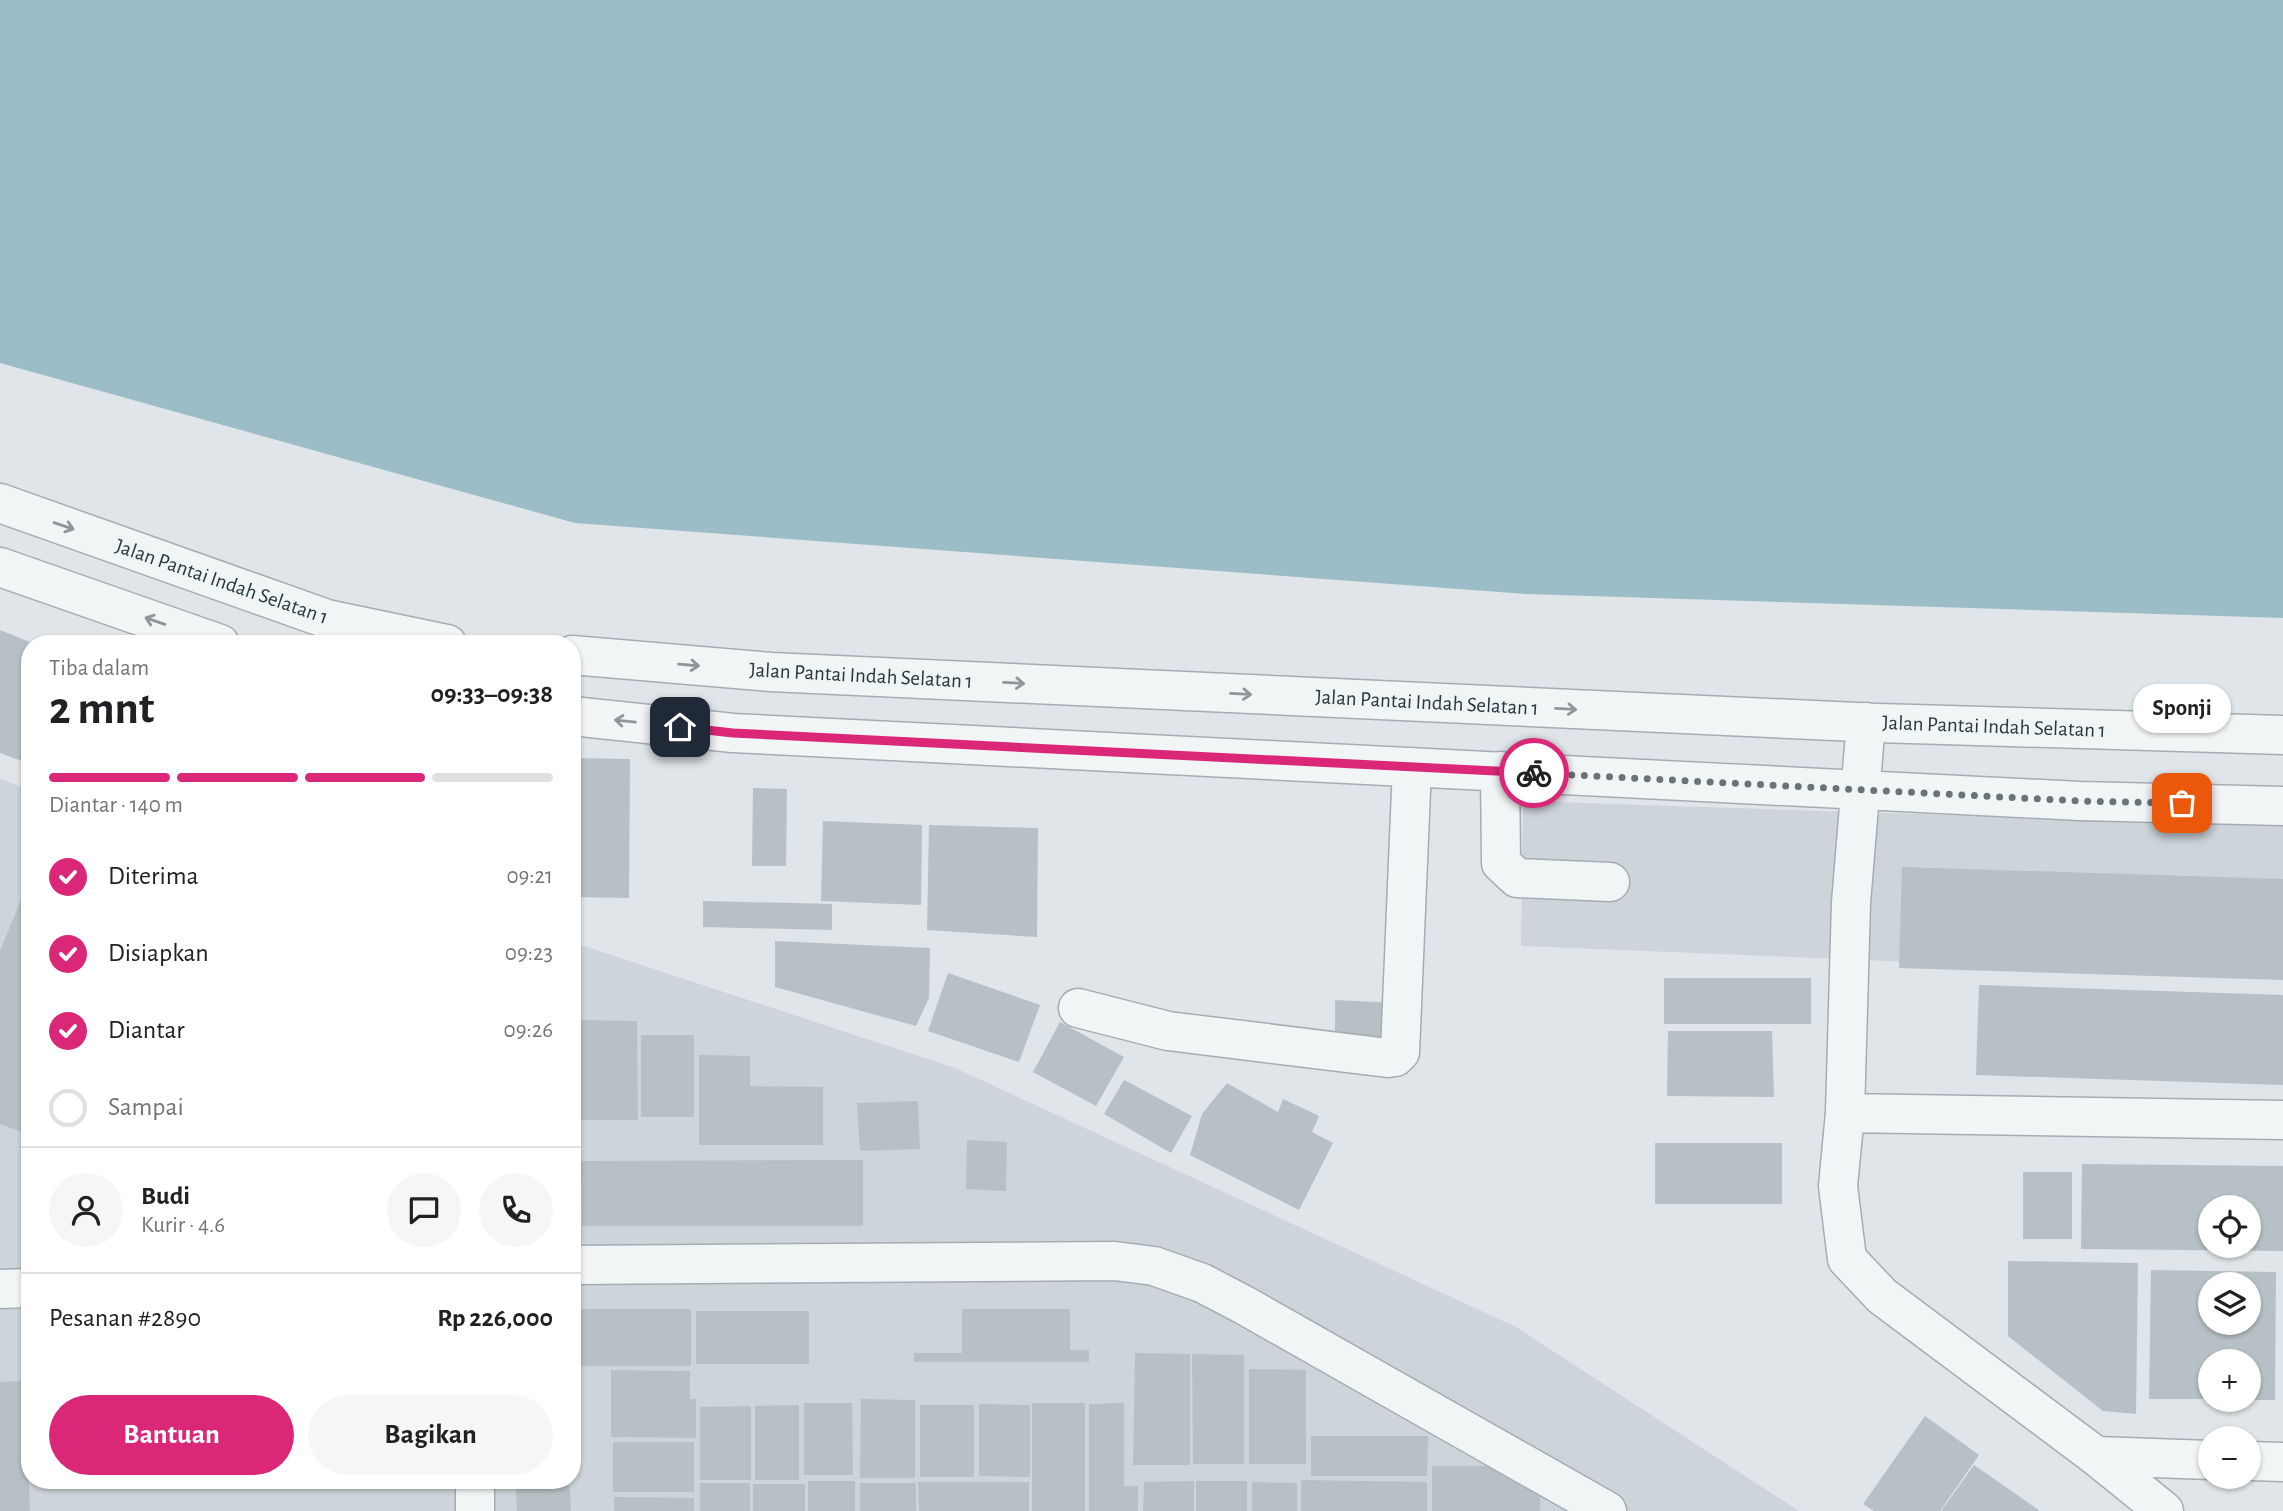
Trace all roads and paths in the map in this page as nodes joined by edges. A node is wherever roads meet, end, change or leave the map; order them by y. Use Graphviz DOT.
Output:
graph roads {
  1 [pos="0,503"];
  2 [pos="0,567"];
  3 [pos="194,635"];
  4 [pos="404,635"];
  5 [pos="581,656"];
  6 [pos="581,717"];
  7 [pos="1866,722"];
  8 [pos="2283,735"];
  9 [pos="1412,767"];
  10 [pos="1500,771"];
  11 [pos="1860,790"];
  12 [pos="2283,806"];
  13 [pos="1610,882"];
  14 [pos="1078,1008"];
  15 [pos="1845,1113"];
  16 [pos="2283,1120"];
  17 [pos="581,1265"];
  18 [pos="21,1288"];
  19 [pos="0,1289"];
  20 [pos="2096,1456"];
  21 [pos="2198,1460"];
  22 [pos="2261,1461"];
  23 [pos="2283,1462"];
  24 [pos="475,1489"];
  25 [pos="475,1511"];
  26 [pos="1607,1511"];
  27 [pos="2164,1511"];
  1 -- 4 [label="street, Jalan Pantai Indah Selatan 1, one-way"];
  3 -- 2 [label="street, one-way"];
  5 -- 7 [label="street, Jalan Pantai Indah Selatan 1, one-way"];
  9 -- 6 [label="street, one-way"];
  7 -- 8 [label="street, Jalan Pantai Indah Selatan 1"];
  7 -- 11 [label="street"];
  9 -- 10 [label="street"];
  9 -- 14 [label="street"];
  10 -- 11 [label="street"];
  10 -- 13 [label="street"];
  11 -- 12 [label="street"];
  11 -- 15 [label="street"];
  15 -- 16 [label="street"];
  15 -- 20 [label="street"];
  17 -- 26 [label="street"];
  18 -- 19 [label="street"];
  20 -- 21 [label="street"];
  20 -- 27 [label="street"];
  22 -- 23 [label="street"];
  24 -- 25 [label="street"];
}
